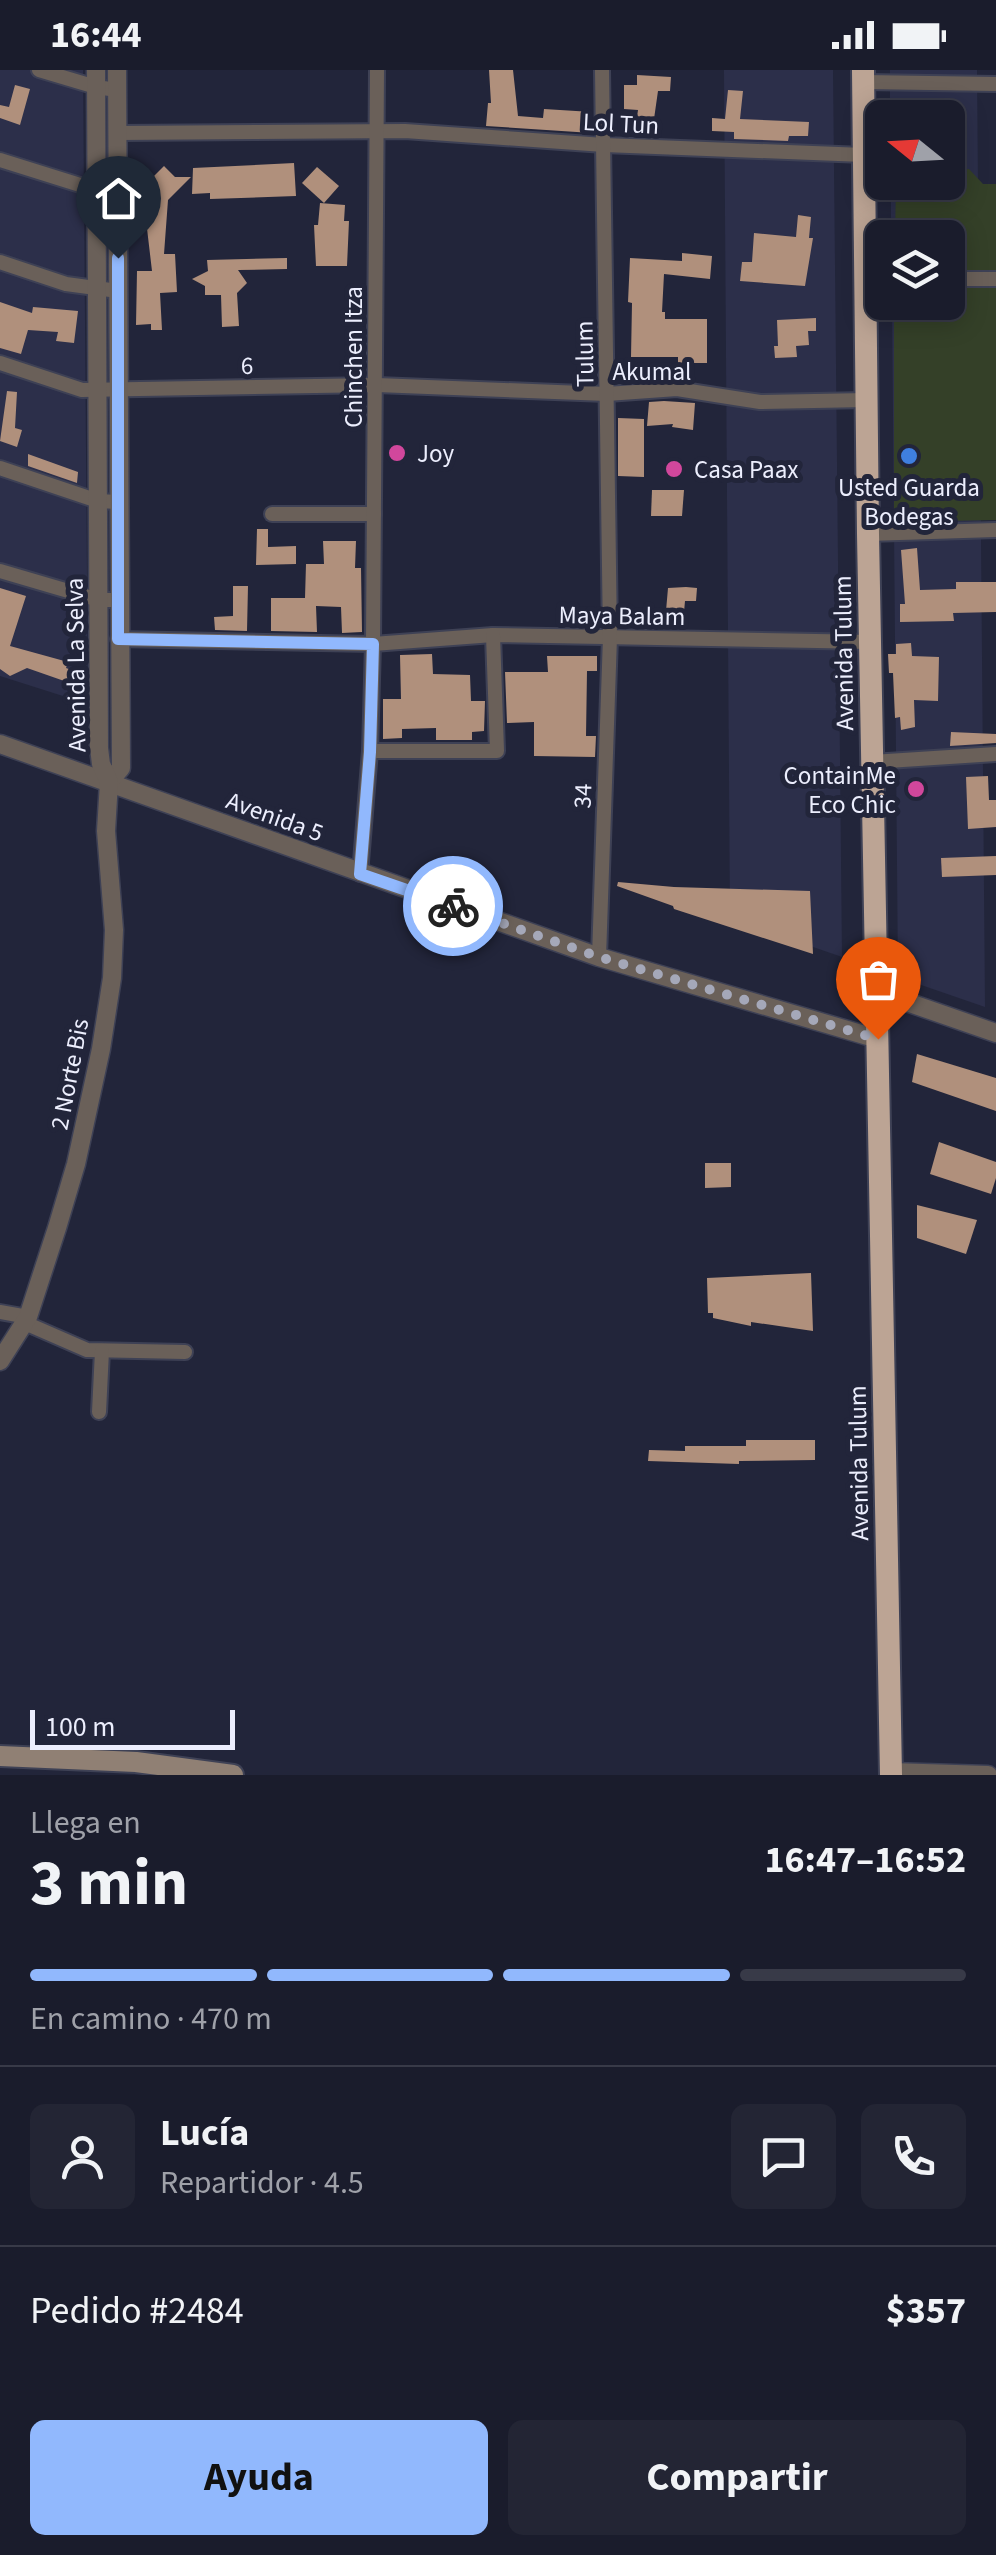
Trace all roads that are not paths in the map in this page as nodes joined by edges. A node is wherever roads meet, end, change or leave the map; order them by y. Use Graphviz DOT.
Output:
graph roads {
  1 [pos="39,70"];
  2 [pos="117,70"];
  3 [pos="377,70"];
  4 [pos="602,70"];
  5 [pos="864,76"];
  6 [pos="96,79"];
  7 [pos="996,84"];
  8 [pos="117,90"];
  9 [pos="374,130"];
  10 [pos="118,133"];
  11 [pos="604,145"];
  12 [pos="864,156"];
  13 [pos="0,160"];
  14 [pos="96,190"];
  15 [pos="118,191"];
  16 [pos="870,220"];
  17 [pos="0,262"];
  18 [pos="965,279"];
  19 [pos="996,279"];
  20 [pos="97,290"];
  21 [pos="118,290"];
  22 [pos="873,320"];
  23 [pos="0,363"];
  24 [pos="376,385"];
  25 [pos="98,390"];
  26 [pos="118,390"];
  27 [pos="607,394"];
  28 [pos="868,400"];
  29 [pos="0,468"];
  30 [pos="98,502"];
  31 [pos="118,502"];
  32 [pos="272,514"];
  33 [pos="374,514"];
  34 [pos="996,530"];
  35 [pos="868,534"];
  36 [pos="0,571"];
  37 [pos="108,600"];
  38 [pos="493,635"];
  39 [pos="610,637"];
  40 [pos="118,639"];
  41 [pos="871,642"];
  42 [pos="373,644"];
  43 [pos="0,744"];
  44 [pos="370,752"];
  45 [pos="996,754"];
  46 [pos="872,762"];
  47 [pos="109,782"];
  48 [pos="360,874"];
  49 [pos="599,957"];
  50 [pos="878,992"];
  51 [pos="996,1033"];
  52 [pos="878,1039"];
  53 [pos="0,1312"];
  54 [pos="26,1320"];
  55 [pos="102,1351"];
  56 [pos="185,1352"];
  57 [pos="0,1362"];
  58 [pos="99,1412"];
  59 [pos="0,1756"];
  60 [pos="891,1774"];
  61 [pos="233,1775"];
  62 [pos="988,1775"];
  1 -- 6 [label="street"];
  2 -- 8 [label="street, Avenida La Selva"];
  3 -- 9 [label="street, Chinchen Itza"];
  4 -- 11 [label="street, Tulum"];
  5 -- 7 [label="street"];
  5 -- 12 [label="highway, Avenida Tulum"];
  6 -- 8 [label="street"];
  6 -- 14 [label="street, Avenida La Selva"];
  8 -- 10 [label="street, Avenida La Selva"];
  9 -- 10 [label="street, Lol Tun"];
  9 -- 11 [label="street, Lol Tun"];
  9 -- 24 [label="street, Chinchen Itza"];
  10 -- 15 [label="street, Avenida La Selva"];
  11 -- 12 [label="street, Lol Tun"];
  11 -- 27 [label="street, Tulum"];
  12 -- 16 [label="highway, Avenida Tulum"];
  13 -- 14 [label="street"];
  14 -- 15 [label="street"];
  14 -- 20 [label="street, Avenida La Selva"];
  15 -- 21 [label="street, Avenida La Selva"];
  17 -- 20 [label="street"];
  18 -- 19 [label="street"];
  20 -- 21 [label="street"];
  20 -- 25 [label="street, Avenida La Selva"];
  21 -- 26 [label="street, Avenida La Selva"];
  22 -- 28 [label="highway, Avenida Tulum"];
  23 -- 25 [label="street, 6"];
  24 -- 26 [label="street, 6"];
  24 -- 27 [label="street, Akumal"];
  24 -- 33 [label="street, Chinchen Itza"];
  25 -- 26 [label="street, 6"];
  25 -- 30 [label="street, Avenida La Selva"];
  26 -- 31 [label="street, Avenida La Selva"];
  27 -- 28 [label="street, Akumal"];
  27 -- 39 [label="street, Tulum"];
  28 -- 35 [label="highway, Avenida Tulum"];
  29 -- 30 [label="street"];
  30 -- 31 [label="street"];
  30 -- 37 [label="street, Avenida La Selva"];
  31 -- 37 [label="street, Avenida La Selva"];
  32 -- 33 [label="street"];
  33 -- 42 [label="street, Chinchen Itza"];
  34 -- 35 [label="street"];
  35 -- 41 [label="highway, Avenida Tulum"];
  36 -- 37 [label="street"];
  37 -- 40 [label="street, Avenida La Selva"];
  37 -- 47 [label="street, Avenida La Selva"];
  38 -- 39 [label="street, Maya Balam"];
  38 -- 42 [label="street, Maya Balam"];
  38 -- 44 [label="street"];
  39 -- 41 [label="street, Maya Balam"];
  39 -- 49 [label="street, 34"];
  40 -- 42 [label="street, Maya Balam"];
  40 -- 47 [label="street, Avenida La Selva"];
  41 -- 46 [label="highway, Avenida Tulum"];
  42 -- 44 [label="street, Chinchen Itza"];
  43 -- 47 [label="street, Avenida 5"];
  44 -- 48 [label="street, Chinchen Itza"];
  45 -- 46 [label="street"];
  46 -- 50 [label="highway, Avenida Tulum"];
  47 -- 48 [label="street, Avenida 5"];
  47 -- 54 [label="street, 2 Norte Bis"];
  48 -- 49 [label="street, Avenida 5"];
  49 -- 52 [label="street, Avenida 5"];
  50 -- 51 [label="street"];
  50 -- 52 [label="highway, Avenida Tulum"];
  52 -- 60 [label="highway, Avenida Tulum"];
  53 -- 54 [label="street"];
  54 -- 55 [label="street"];
  54 -- 57 [label="street, 2 Norte Bis"];
  55 -- 56 [label="street"];
  55 -- 58 [label="street"];
  59 -- 61 [label="main road"];
  60 -- 62 [label="street"];
}
